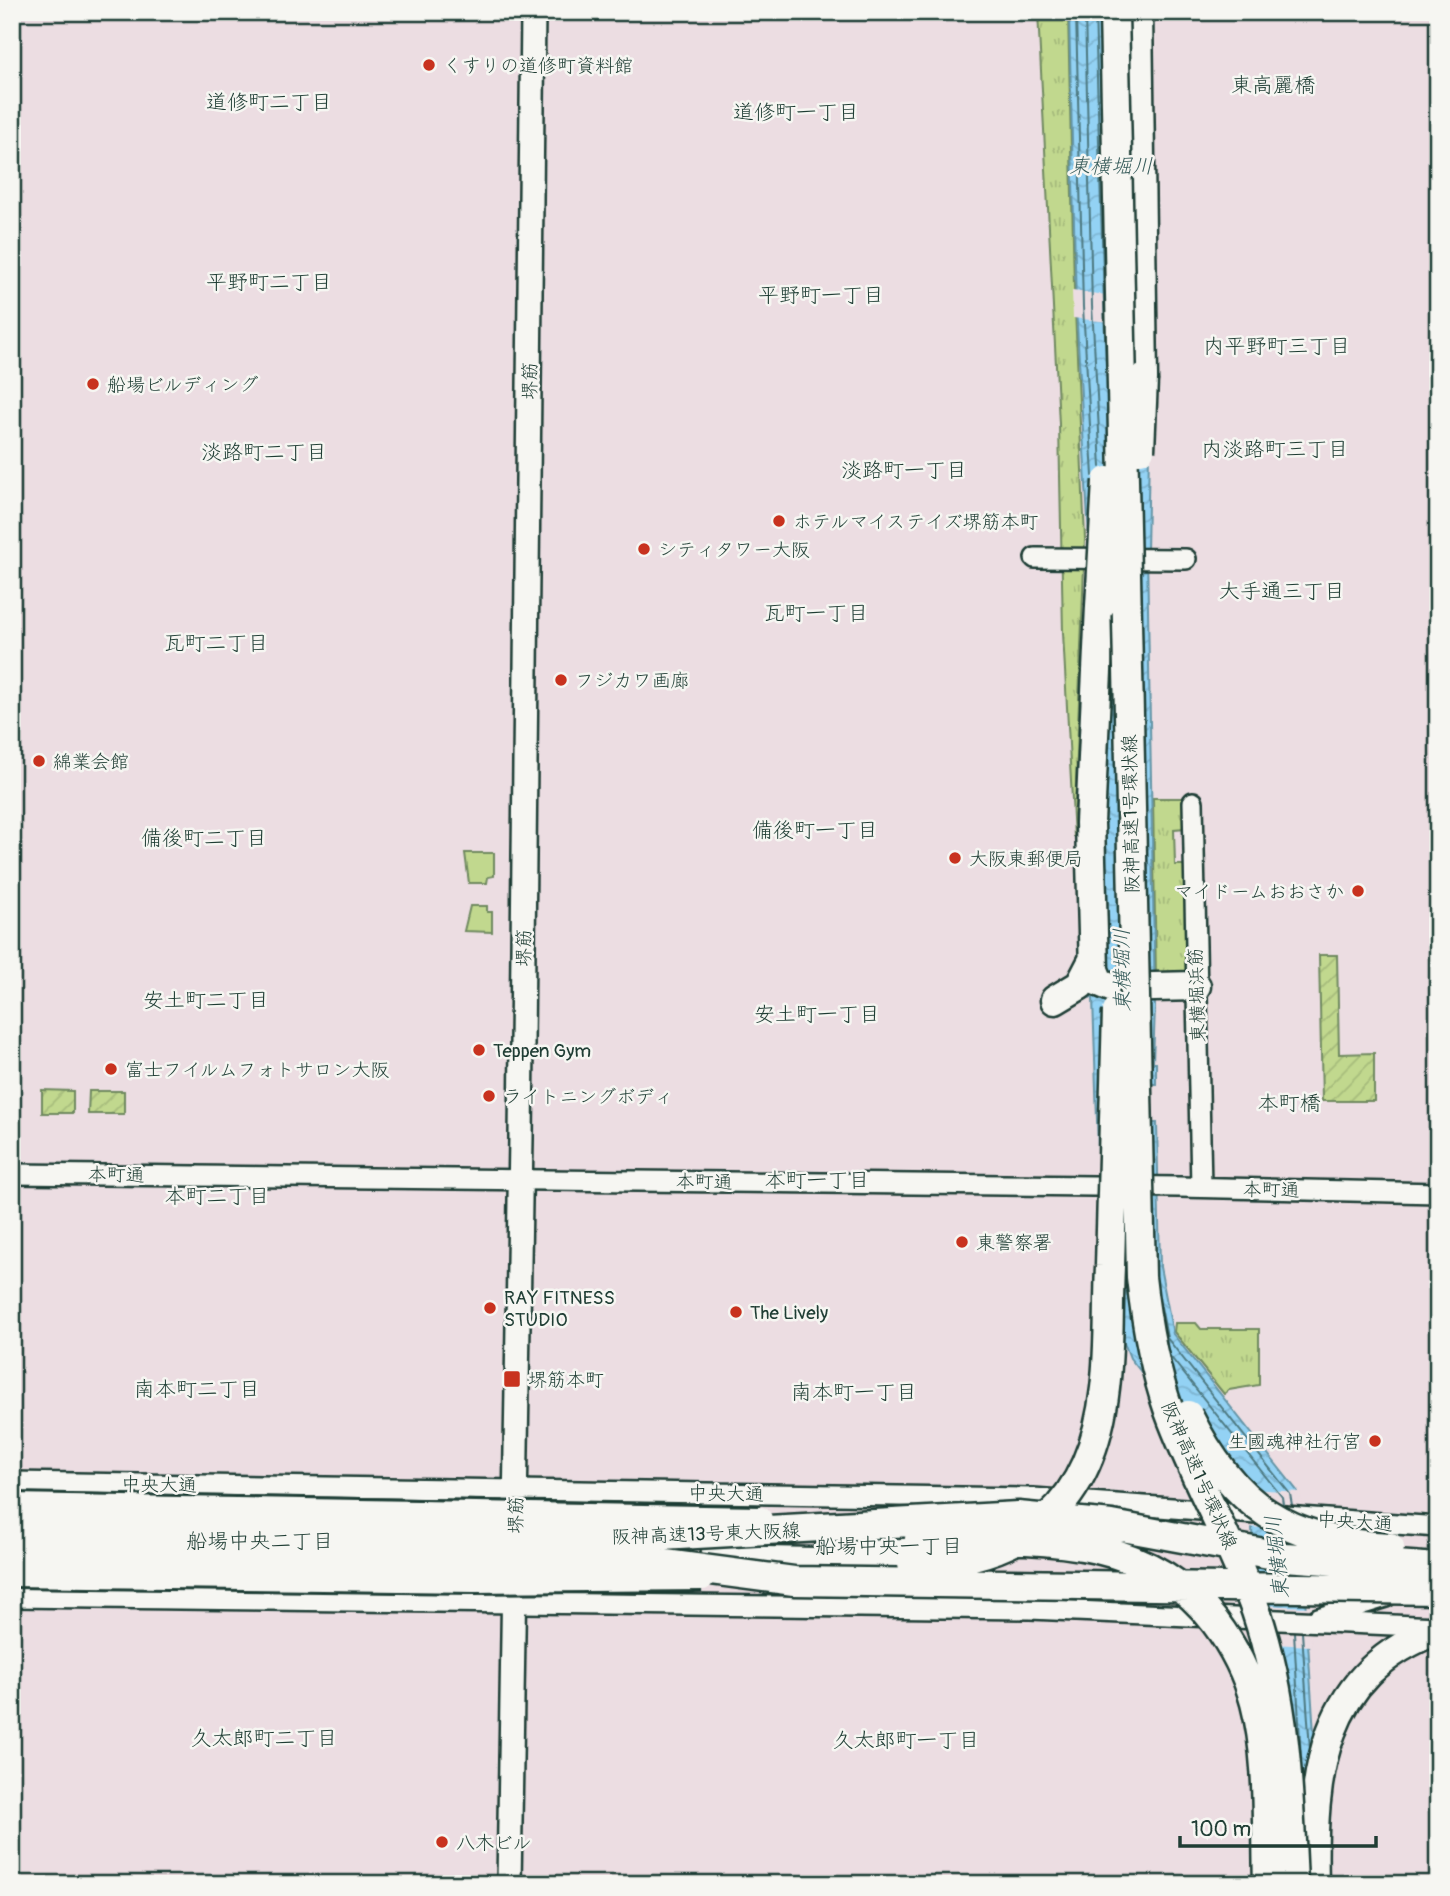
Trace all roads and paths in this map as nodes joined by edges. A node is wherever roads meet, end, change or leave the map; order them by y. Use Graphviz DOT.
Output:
graph roads {
  1 [pos="533,12"];
  2 [pos="1114,12"];
  3 [pos="1138,12"];
  4 [pos="1119,290"];
  5 [pos="1035,558"];
  6 [pos="1186,559"];
  7 [pos="1127,608"];
  8 [pos="1128,691"];
  9 [pos="1192,802"];
  10 [pos="1092,962"];
  11 [pos="1184,987"];
  12 [pos="1060,997"];
  13 [pos="12,1174"];
  14 [pos="520,1178"];
  15 [pos="1201,1187"];
  16 [pos="1438,1193"];
  17 [pos="1139,1248"];
  18 [pos="12,1482"];
  19 [pos="515,1489"];
  20 [pos="12,1506"];
  21 [pos="1438,1527"];
  22 [pos="12,1528"];
  23 [pos="639,1548"];
  24 [pos="1438,1549"];
  25 [pos="12,1552"];
  26 [pos="1337,1555"];
  27 [pos="1438,1568"];
  28 [pos="12,1574"];
  29 [pos="1325,1588"];
  30 [pos="1438,1590"];
  31 [pos="1399,1593"];
  32 [pos="12,1597"];
  33 [pos="514,1603"];
  34 [pos="1310,1621"];
  35 [pos="1438,1629"];
  36 [pos="509,1884"];
  37 [pos="1268,1884"];
  38 [pos="1293,1884"];
  39 [pos="1314,1884"];
  1 -- 14 [label="main road, 堺筋"];
  2 -- 4 [label="highway, 阪神高速1号環状線, bridge"];
  3 -- 7 [label="highway, bridge"];
  4 -- 7 [label="highway, 阪神高速1号環状線, bridge"];
  4 -- 10 [label="highway, bridge"];
  5 -- 6 [label="street, bridge"];
  7 -- 8 [label="highway, 阪神高速1号環状線, bridge"];
  8 -- 17 [label="highway, 阪神高速1号環状線, bridge"];
  8 -- 23 [label="highway, bridge"];
  9 -- 11 [label="street, 東横堀浜筋"];
  10 -- 11 [label="highway"];
  10 -- 12 [label="highway"];
  11 -- 15 [label="street, 東横堀浜筋"];
  13 -- 14 [label="street, 本町通"];
  14 -- 15 [label="street, 本町通, bridge"];
  14 -- 19 [label="main road, 堺筋"];
  15 -- 16 [label="street, 本町通"];
  17 -- 24 [label="highway, bridge"];
  17 -- 38 [label="highway, 阪神高速1号環状線, bridge"];
  18 -- 19 [label="street, 中央大通"];
  19 -- 21 [label="street, 中央大通, bridge"];
  19 -- 33 [label="main road, 堺筋"];
  20 -- 26 [label="main road, 中央大通, bridge"];
  22 -- 23 [label="highway, 阪神高速13号東大阪線, bridge"];
  23 -- 25 [label="highway, 阪神高速13号東大阪線, bridge"];
  23 -- 27 [label="highway, 阪神高速13号東大阪線, bridge"];
  23 -- 30 [label="highway, 阪神高速13号東大阪線, bridge"];
  23 -- 37 [label="highway, bridge"];
  28 -- 29 [label="main road, bridge"];
  31 -- 34 [label="street"];
  32 -- 33 [label="street"];
  33 -- 34 [label="street"];
  33 -- 36 [label="main road, 堺筋"];
  34 -- 35 [label="street"];
  35 -- 39 [label="highway"];
}
